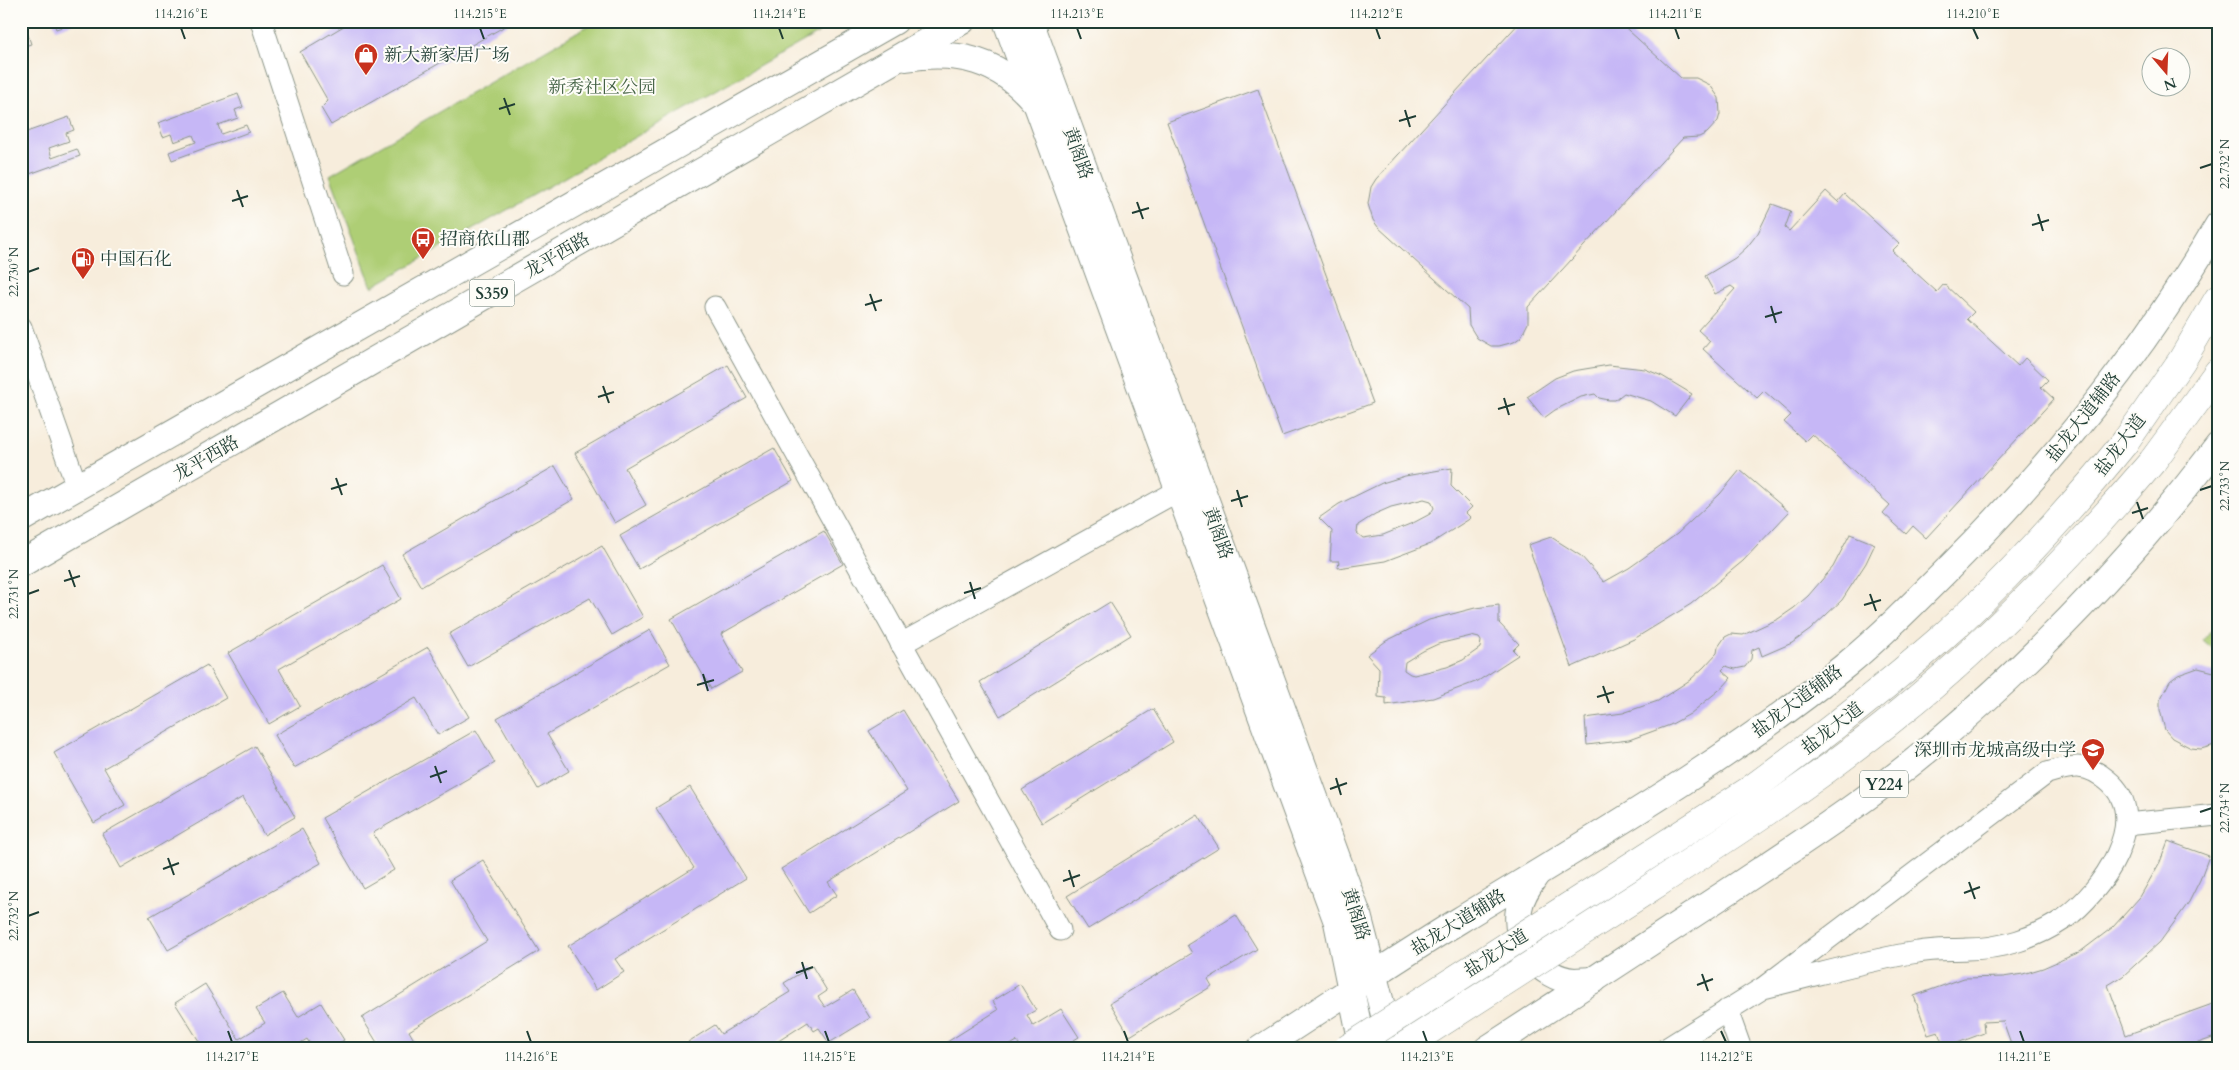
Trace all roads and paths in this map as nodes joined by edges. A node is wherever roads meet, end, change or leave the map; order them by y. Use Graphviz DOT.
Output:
graph roads {
  1 [pos="261,21"];
  2 [pos="895,21"];
  3 [pos="962,21"];
  4 [pos="1006,21"];
  5 [pos="1030,21"];
  6 [pos="898,59"];
  7 [pos="1039,107"];
  8 [pos="715,124"];
  9 [pos="732,154"];
  10 [pos="2218,224"];
  11 [pos="343,274"];
  12 [pos="2218,299"];
  13 [pos="715,307"];
  14 [pos="21,327"];
  15 [pos="2218,372"];
  16 [pos="160,440"];
  17 [pos="2218,446"];
  18 [pos="179,473"];
  19 [pos="1189,485"];
  20 [pos="77,487"];
  21 [pos="21,519"];
  22 [pos="21,564"];
  23 [pos="901,644"];
  24 [pos="2217,815"];
  25 [pos="2126,824"];
  26 [pos="1537,874"];
  27 [pos="1060,930"];
  28 [pos="1374,976"];
  29 [pos="1594,980"];
  30 [pos="1763,988"];
  31 [pos="1352,990"];
  32 [pos="1727,1010"];
  33 [pos="1260,1049"];
  34 [pos="1348,1049"];
  35 [pos="1363,1049"];
  36 [pos="1393,1049"];
  37 [pos="1400,1049"];
  38 [pos="1488,1049"];
  39 [pos="1666,1049"];
  40 [pos="1741,1049"];
  1 -- 11 [label="street"];
  2 -- 8 [label="main road, 龙平西路 / S359"];
  3 -- 6 [label="main road, 龙平西路 / S359"];
  4 -- 7 [label="main road, 黄阁路"];
  5 -- 19 [label="main road, 黄阁路"];
  6 -- 7 [label="main road"];
  6 -- 9 [label="main road, 龙平西路 / S359"];
  7 -- 19 [label="main road, 黄阁路"];
  8 -- 9 [label="main road"];
  8 -- 16 [label="main road, 龙平西路 / S359"];
  9 -- 18 [label="main road, 龙平西路 / S359"];
  10 -- 26 [label="main road, 盐龙大道辅路"];
  12 -- 34 [label="highway, 盐龙大道, bridge"];
  13 -- 23 [label="street"];
  14 -- 20 [label="street"];
  15 -- 37 [label="highway, 盐龙大道, bridge"];
  16 -- 18 [label="main road"];
  16 -- 20 [label="main road, 龙平西路 / S359"];
  17 -- 29 [label="main road, Y224"];
  18 -- 22 [label="main road, 龙平西路 / S359"];
  19 -- 23 [label="street"];
  19 -- 28 [label="main road, 黄阁路"];
  19 -- 31 [label="main road, 黄阁路"];
  20 -- 21 [label="main road, 龙平西路 / S359"];
  23 -- 27 [label="street"];
  24 -- 25 [label="street"];
  25 -- 30 [label="street"];
  25 -- 30 [label="street"];
  26 -- 28 [label="main road, 盐龙大道辅路"];
  26 -- 29 [label="main road"];
  28 -- 31 [label="main road, 盐龙大道辅路"];
  28 -- 36 [label="main road, 黄阁路"];
  29 -- 38 [label="main road, Y224"];
  30 -- 32 [label="street"];
  31 -- 33 [label="main road, 盐龙大道辅路"];
  31 -- 35 [label="main road, 黄阁路"];
  32 -- 39 [label="street"];
  32 -- 40 [label="street"];
}
